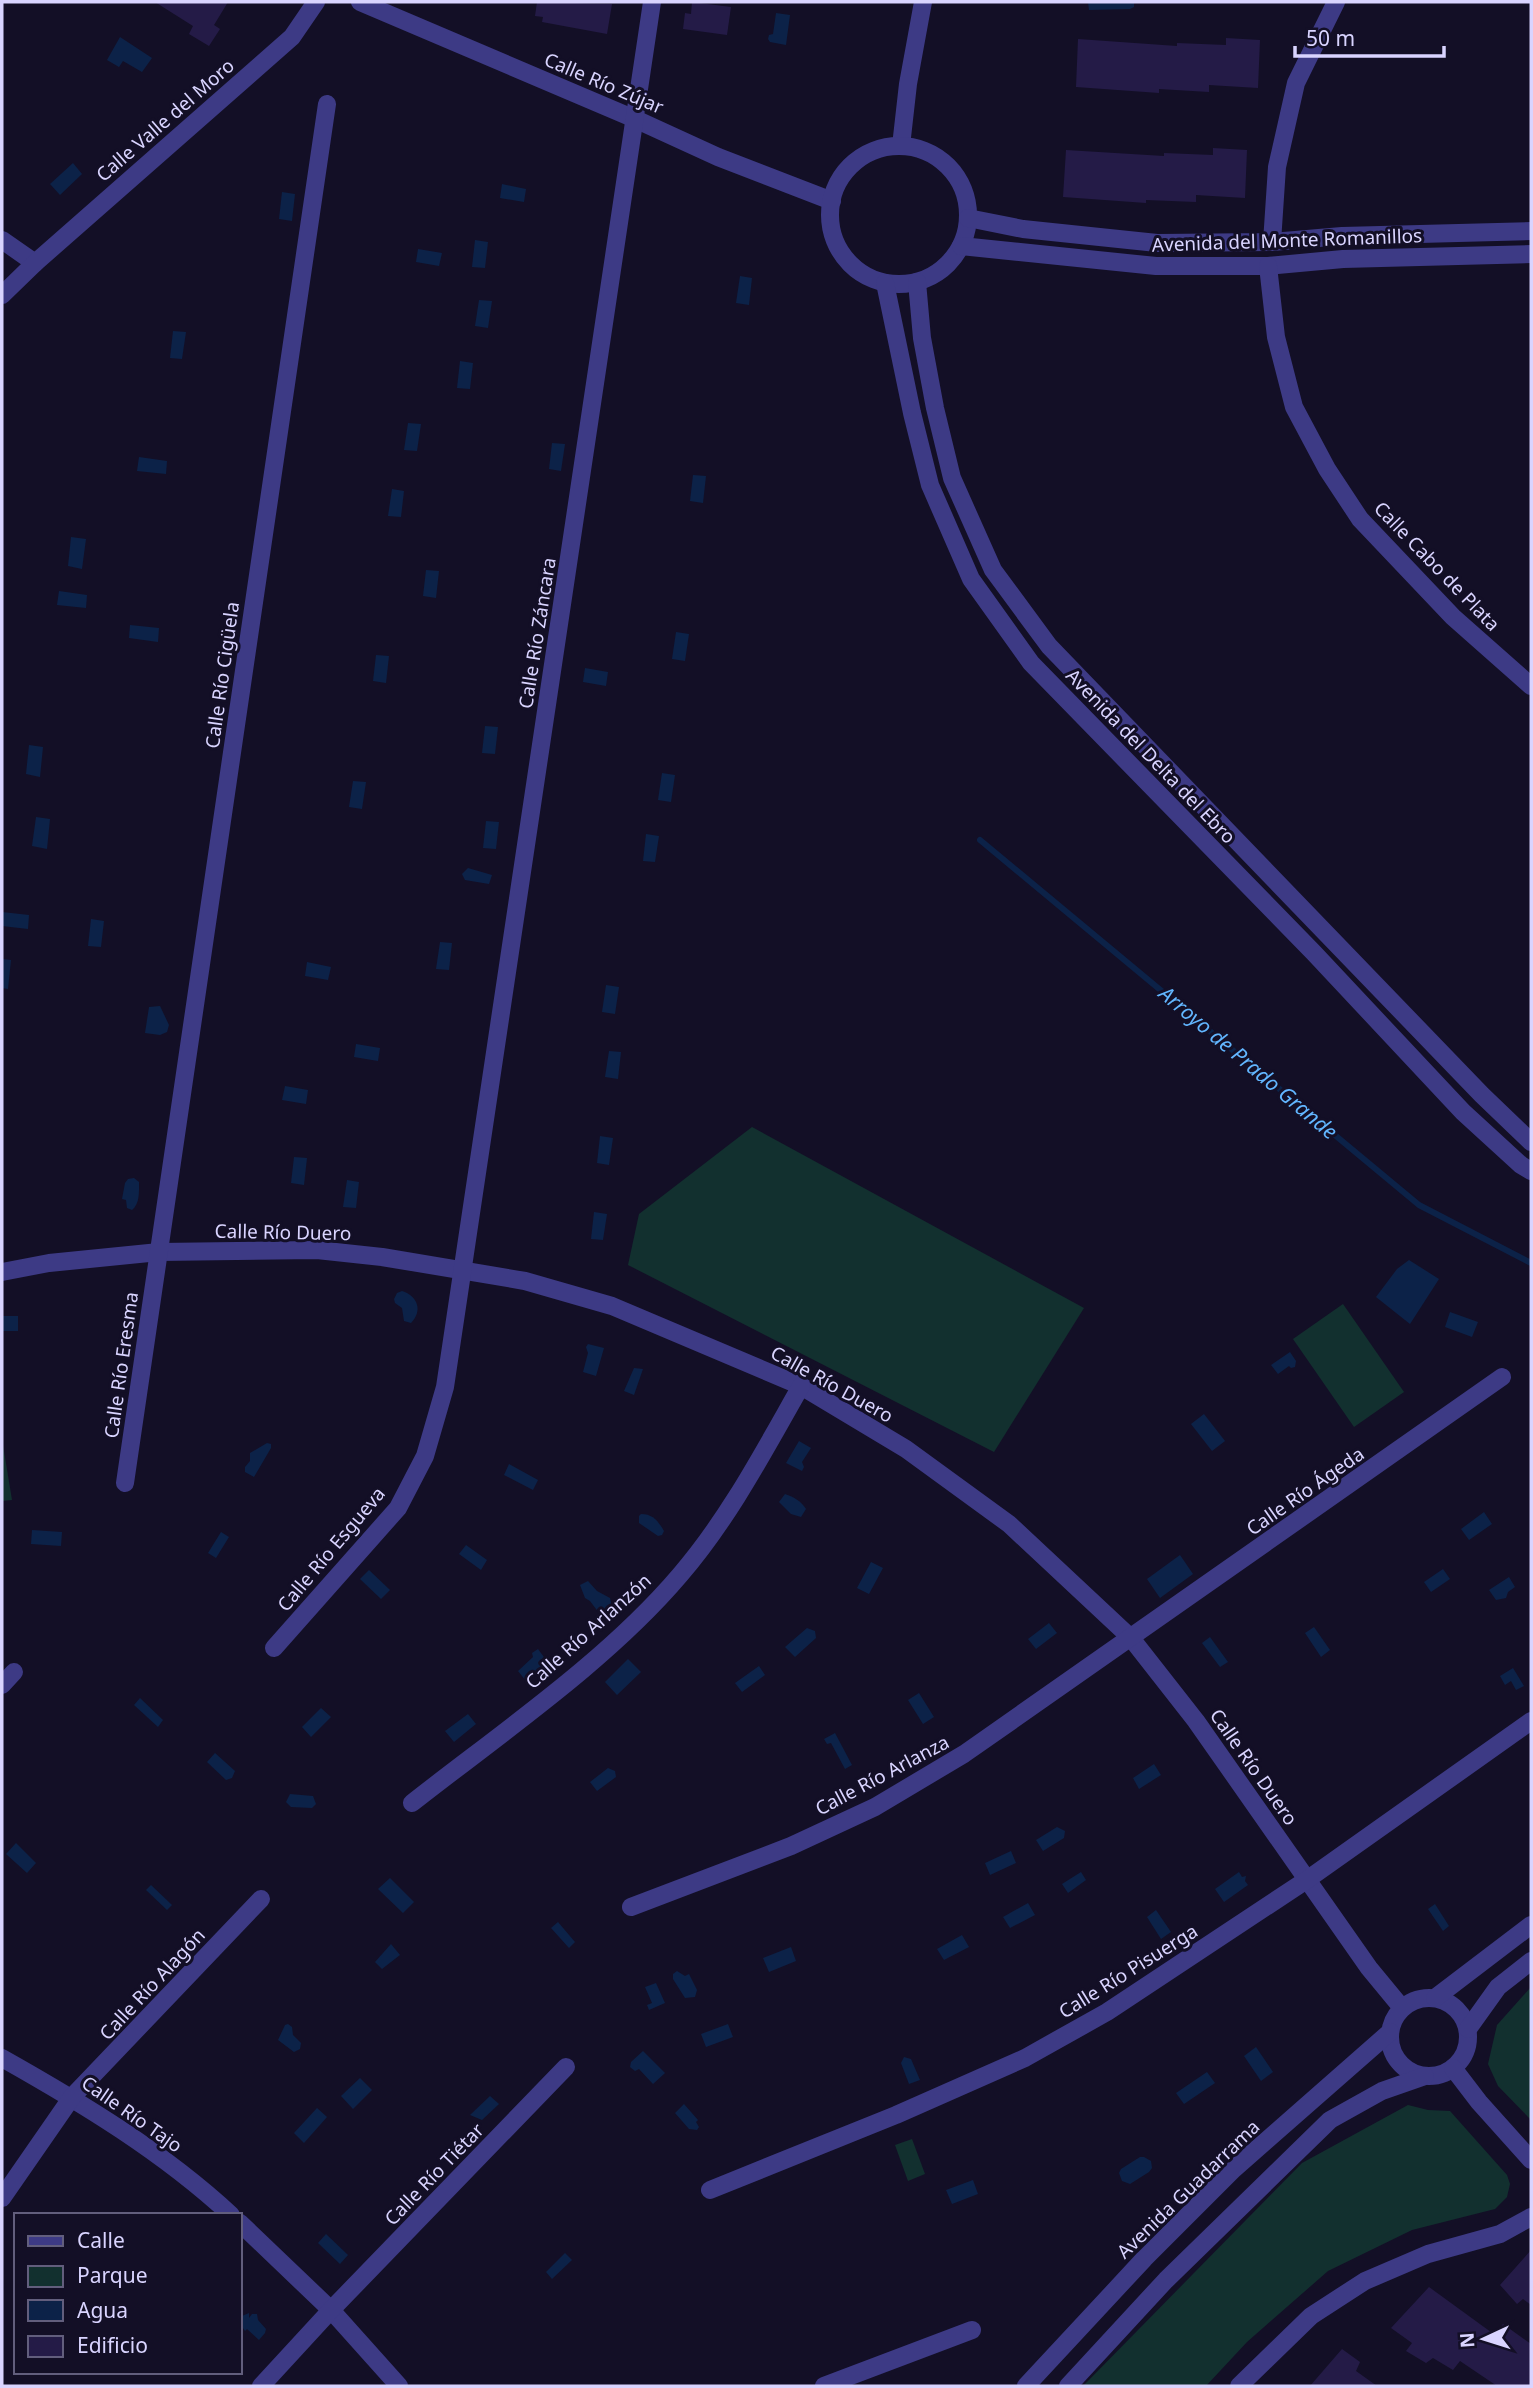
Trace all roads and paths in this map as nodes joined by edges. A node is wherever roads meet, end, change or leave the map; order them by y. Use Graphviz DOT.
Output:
graph roads {
  1 [pos="316,2"];
  2 [pos="360,2"];
  3 [pos="652,2"];
  4 [pos="923,2"];
  5 [pos="1336,2"];
  6 [pos="327,104"];
  7 [pos="635,119"];
  8 [pos="901,146"];
  9 [pos="832,201"];
  10 [pos="968,218"];
  11 [pos="1531,232"];
  12 [pos="2,240"];
  13 [pos="1272,242"];
  14 [pos="961,246"];
  15 [pos="1531,254"];
  16 [pos="35,263"];
  17 [pos="1268,265"];
  18 [pos="917,282"];
  19 [pos="885,283"];
  20 [pos="2,295"];
  21 [pos="1531,686"];
  22 [pos="1531,1142"];
  23 [pos="1531,1171"];
  24 [pos="159,1252"];
  25 [pos="463,1270"];
  26 [pos="2,1272"];
  27 [pos="1502,1377"];
  28 [pos="801,1386"];
  29 [pos="125,1483"];
  30 [pos="1131,1638"];
  31 [pos="274,1648"];
  32 [pos="1531,1721"];
  33 [pos="412,1803"];
  34 [pos="1308,1880"];
  35 [pos="261,1899"];
  36 [pos="631,1908"];
  37 [pos="1531,1925"];
  38 [pos="1531,1961"];
  39 [pos="1435,1998"];
  40 [pos="1402,2008"];
  41 [pos="1468,2029"];
  42 [pos="1390,2032"];
  43 [pos="2,2058"];
  44 [pos="566,2067"];
  45 [pos="1454,2068"];
  46 [pos="1425,2076"];
  47 [pos="72,2097"];
  48 [pos="1531,2160"];
  49 [pos="710,2190"];
  50 [pos="2,2198"];
  51 [pos="229,2213"];
  52 [pos="1531,2217"];
  53 [pos="242,2225"];
  54 [pos="331,2310"];
  55 [pos="972,2330"];
  56 [pos="261,2386"];
  57 [pos="399,2386"];
  58 [pos="824,2386"];
  59 [pos="1026,2386"];
  60 [pos="1068,2386"];
  61 [pos="1239,2386"];
  1 -- 16 [label="street, Calle Valle del Moro"];
  2 -- 7 [label="street, Calle Río Zújar"];
  3 -- 7 [label="street, Calle Río Záncara"];
  4 -- 8 [label="street"];
  5 -- 13 [label="street"];
  6 -- 24 [label="street, Calle Río Cigüela"];
  7 -- 9 [label="street, Calle Río Zújar"];
  7 -- 25 [label="street, Calle Río Záncara"];
  8 -- 9 [label="street"];
  8 -- 10 [label="street"];
  9 -- 19 [label="street"];
  10 -- 13 [label="street, Avenida del Monte Romanillos"];
  10 -- 14 [label="street"];
  11 -- 13 [label="street, Avenida del Monte Romanillos"];
  12 -- 16 [label="street"];
  14 -- 17 [label="street, Avenida del Monte Romanillos"];
  14 -- 18 [label="street"];
  15 -- 17 [label="street, Avenida del Monte Romanillos"];
  16 -- 20 [label="street, Calle Valle del Moro"];
  17 -- 21 [label="street, Calle Cabo de Plata"];
  18 -- 19 [label="street"];
  18 -- 22 [label="street, Avenida del Delta del Ebro"];
  19 -- 23 [label="street, Avenida del Delta del Ebro"];
  24 -- 25 [label="street, Calle Río Duero"];
  24 -- 26 [label="street, Calle Río Duero"];
  24 -- 29 [label="street, Calle Río Eresma"];
  25 -- 28 [label="street, Calle Río Duero"];
  25 -- 31 [label="street, Calle Río Esgueva"];
  27 -- 30 [label="street, Calle Río Ágeda"];
  28 -- 30 [label="street, Calle Río Duero"];
  28 -- 33 [label="street, Calle Río Arlanzón"];
  30 -- 34 [label="street, Calle Río Duero"];
  30 -- 36 [label="street, Calle Río Arlanza"];
  32 -- 34 [label="street, Calle Río Pisuerga"];
  34 -- 40 [label="street, Calle Río Duero"];
  34 -- 49 [label="street, Calle Río Pisuerga"];
  35 -- 47 [label="street, Calle Río Alagón"];
  37 -- 39 [label="street"];
  38 -- 41 [label="street"];
  39 -- 40 [label="street"];
  39 -- 41 [label="street"];
  40 -- 42 [label="street"];
  41 -- 45 [label="street"];
  42 -- 46 [label="street"];
  42 -- 59 [label="street, Avenida Guadarrama"];
  43 -- 47 [label="street, Calle Río Tajo"];
  44 -- 54 [label="street, Calle Río Tiétar"];
  45 -- 46 [label="street"];
  45 -- 48 [label="street"];
  46 -- 60 [label="street"];
  47 -- 50 [label="street, Calle Río Alagón"];
  47 -- 51 [label="street, Calle Río Tajo"];
  52 -- 61 [label="street"];
  53 -- 54 [label="street"];
  54 -- 56 [label="street, Calle Río Tiétar"];
  54 -- 57 [label="street"];
  55 -- 58 [label="street"];
}
